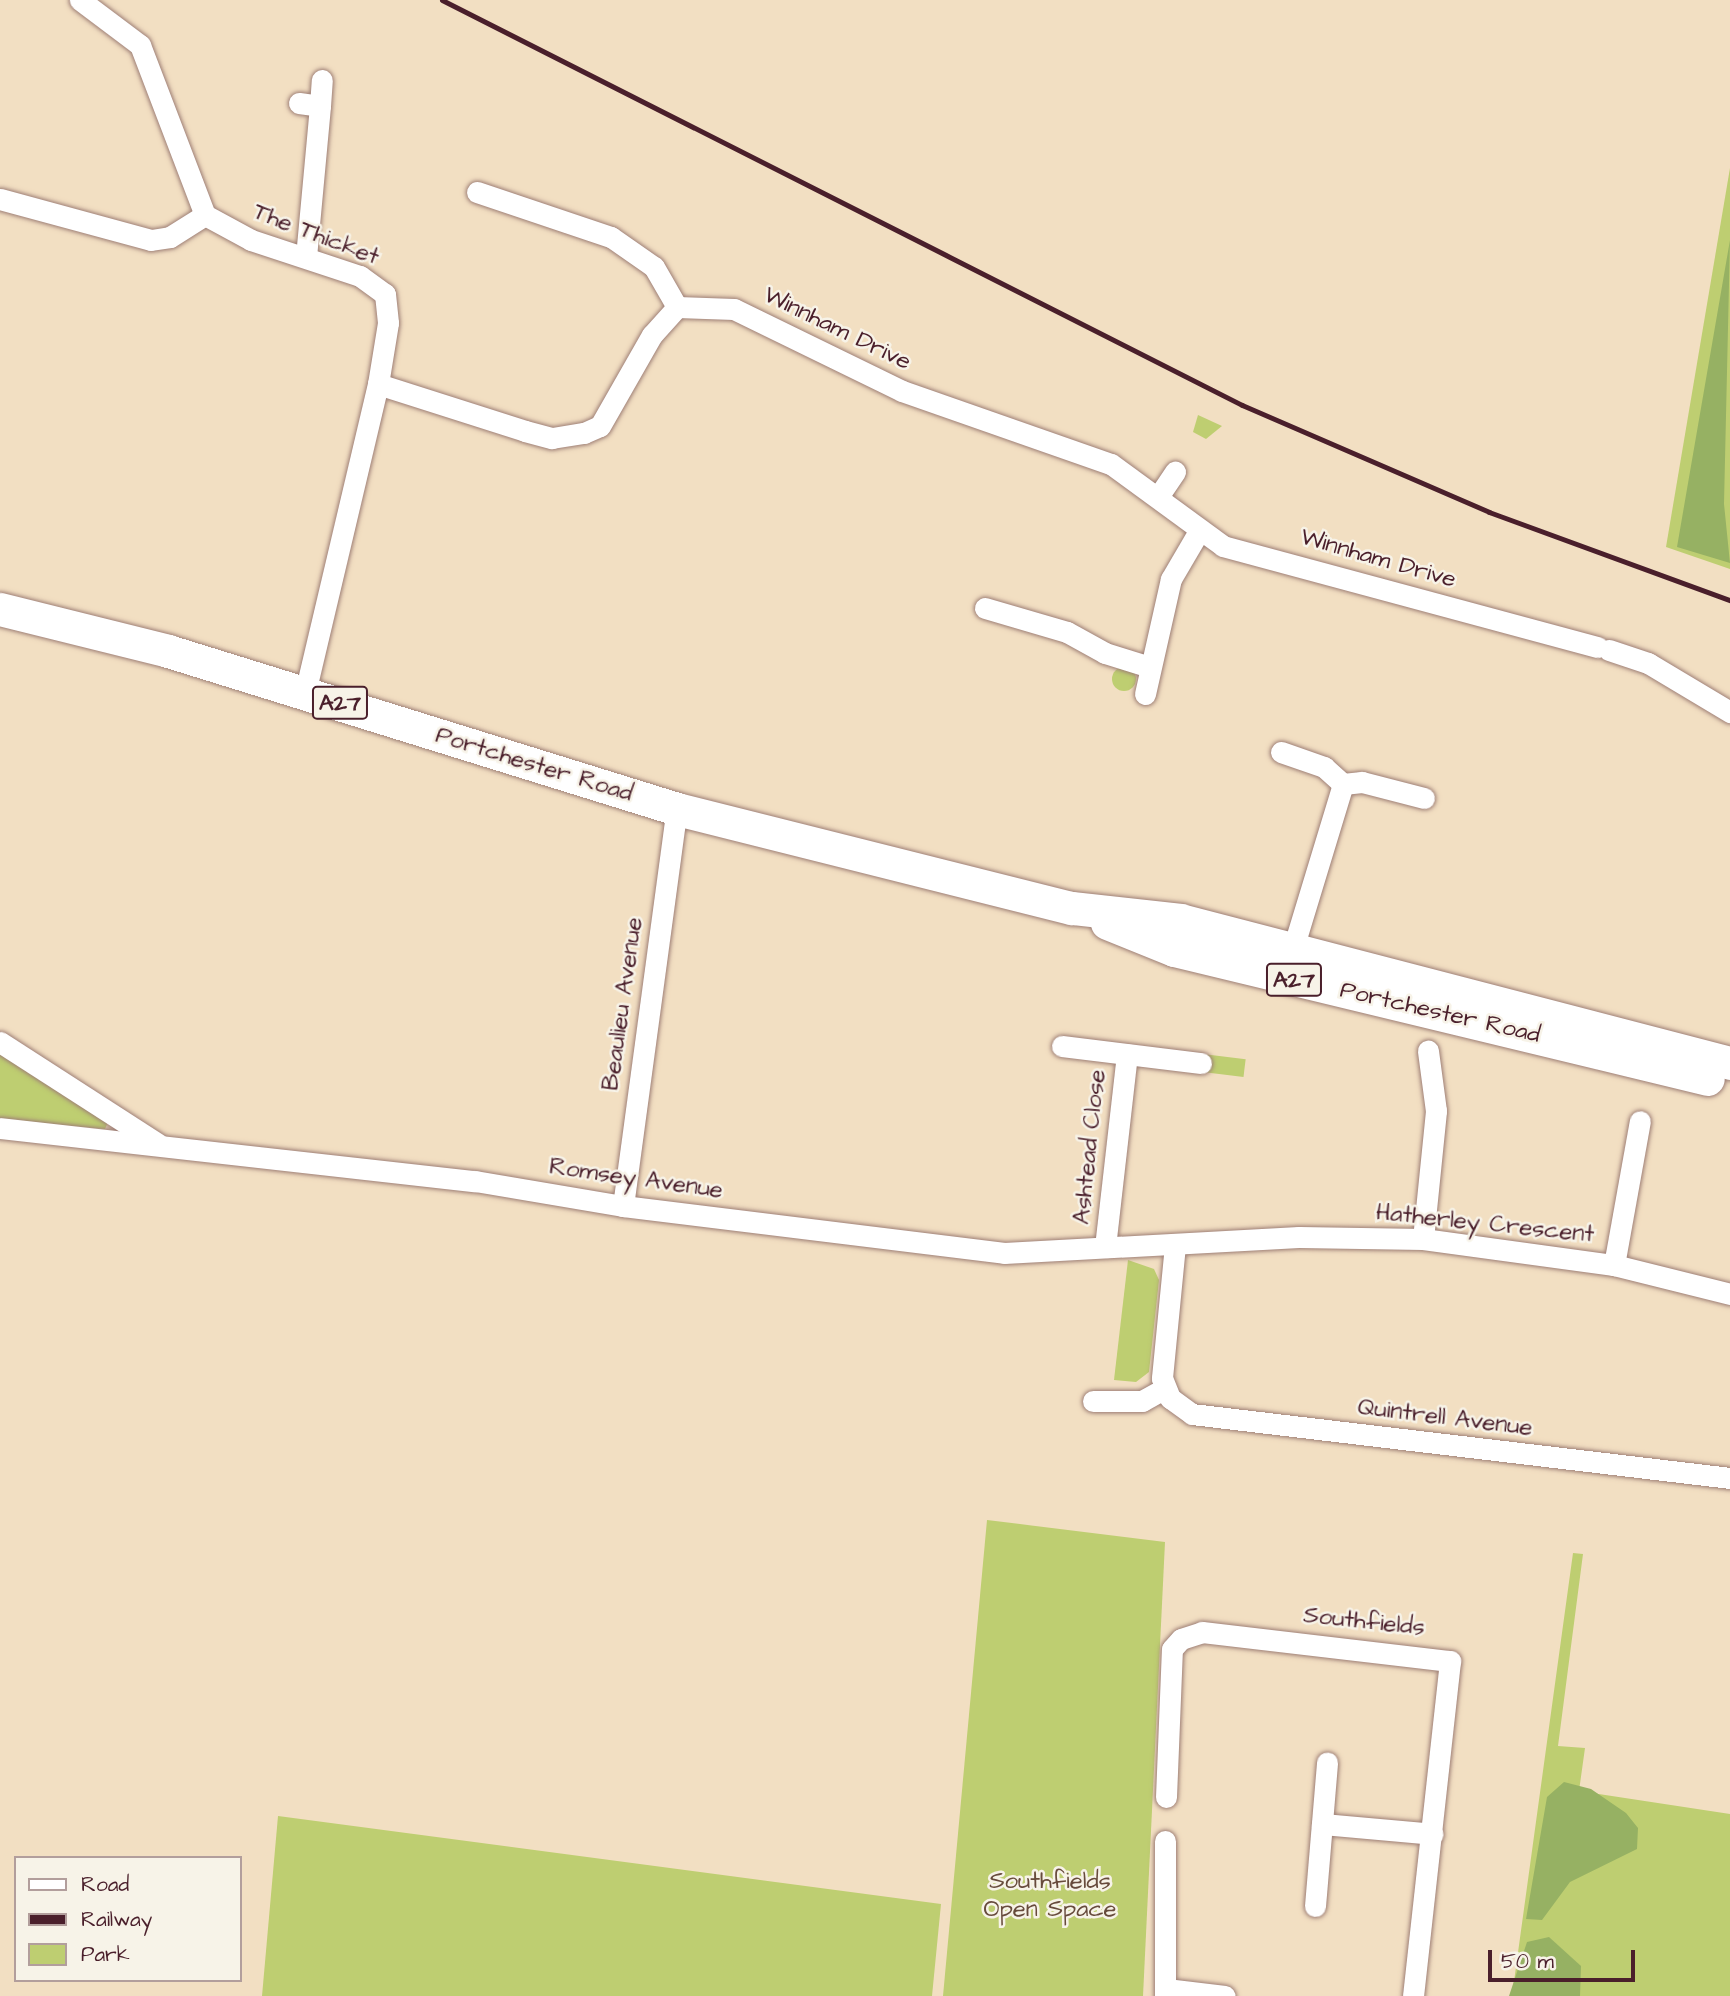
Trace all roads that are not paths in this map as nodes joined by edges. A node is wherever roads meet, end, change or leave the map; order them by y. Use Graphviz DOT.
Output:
graph roads {
  1 [pos="80,0"];
  2 [pos="322,80"];
  3 [pos="477,192"];
  4 [pos="0,199"];
  5 [pos="205,215"];
  6 [pos="306,256"];
  7 [pos="677,307"];
  8 [pos="378,384"];
  9 [pos="1175,472"];
  10 [pos="1160,494"];
  11 [pos="1199,531"];
  12 [pos="0,608"];
  13 [pos="985,608"];
  14 [pos="1150,667"];
  15 [pos="305,692"];
  16 [pos="1145,694"];
  17 [pos="1730,712"];
  18 [pos="1281,752"];
  19 [pos="1343,784"];
  20 [pos="1424,798"];
  21 [pos="677,809"];
  22 [pos="1072,908"];
  23 [pos="1293,948"];
  24 [pos="0,1042"];
  25 [pos="1062,1046"];
  26 [pos="1427,1051"];
  27 [pos="1127,1054"];
  28 [pos="1200,1063"];
  29 [pos="1730,1063"];
  30 [pos="1730,1086"];
  31 [pos="1640,1121"];
  32 [pos="0,1128"];
  33 [pos="160,1145"];
  34 [pos="622,1206"];
  35 [pos="1423,1239"];
  36 [pos="1175,1245"];
  37 [pos="1105,1247"];
  38 [pos="1614,1265"];
  39 [pos="1730,1294"];
  40 [pos="1165,1388"];
  41 [pos="1093,1401"];
  42 [pos="1730,1478"];
  43 [pos="1327,1763"];
  44 [pos="1166,1797"];
  45 [pos="1322,1824"];
  46 [pos="1433,1834"];
  47 [pos="1166,1841"];
  48 [pos="1315,1906"];
  49 [pos="1165,1992"];
  50 [pos="1225,1996"];
  51 [pos="1413,1996"];
  1 -- 5 [label="street"];
  2 -- 6 [label="street"];
  3 -- 7 [label="street"];
  4 -- 5 [label="street"];
  5 -- 6 [label="street, The Thicket"];
  6 -- 8 [label="street, The Thicket"];
  7 -- 8 [label="street"];
  7 -- 10 [label="street, Winnham Drive"];
  8 -- 15 [label="street, The Thicket"];
  9 -- 10 [label="street"];
  10 -- 11 [label="street, Winnham Drive"];
  11 -- 14 [label="street"];
  11 -- 17 [label="street, Winnham Drive"];
  12 -- 15 [label="main road, Portchester Road / A27"];
  13 -- 14 [label="street"];
  14 -- 16 [label="street"];
  15 -- 21 [label="main road, Portchester Road / A27"];
  18 -- 19 [label="street"];
  19 -- 20 [label="street"];
  19 -- 23 [label="street"];
  21 -- 22 [label="main road, Portchester Road / A27"];
  21 -- 34 [label="street, Beaulieu Avenue"];
  22 -- 23 [label="main road, Portchester Road / A27"];
  22 -- 30 [label="main road, Portchester Road / A27"];
  23 -- 29 [label="main road, Portchester Road / A27"];
  24 -- 33 [label="street, Romsey Avenue"];
  25 -- 27 [label="street, Ashtead Close"];
  26 -- 35 [label="street"];
  27 -- 28 [label="street, Ashtead Close"];
  27 -- 37 [label="street, Ashtead Close"];
  31 -- 38 [label="street"];
  32 -- 33 [label="street, Romsey Avenue"];
  33 -- 34 [label="street, Romsey Avenue"];
  34 -- 37 [label="street, Romsey Avenue"];
  35 -- 36 [label="street, Hatherley Crescent"];
  35 -- 38 [label="street, Hatherley Crescent"];
  36 -- 37 [label="street, Hatherley Crescent"];
  36 -- 40 [label="street"];
  38 -- 39 [label="street, Hatherley Crescent"];
  40 -- 41 [label="street"];
  40 -- 42 [label="street, Quintrell Avenue"];
  43 -- 45 [label="street"];
  44 -- 46 [label="street, Southfields"];
  45 -- 46 [label="street"];
  45 -- 48 [label="street"];
  46 -- 51 [label="street, Southfields"];
  47 -- 49 [label="street"];
  49 -- 50 [label="street"];
}
